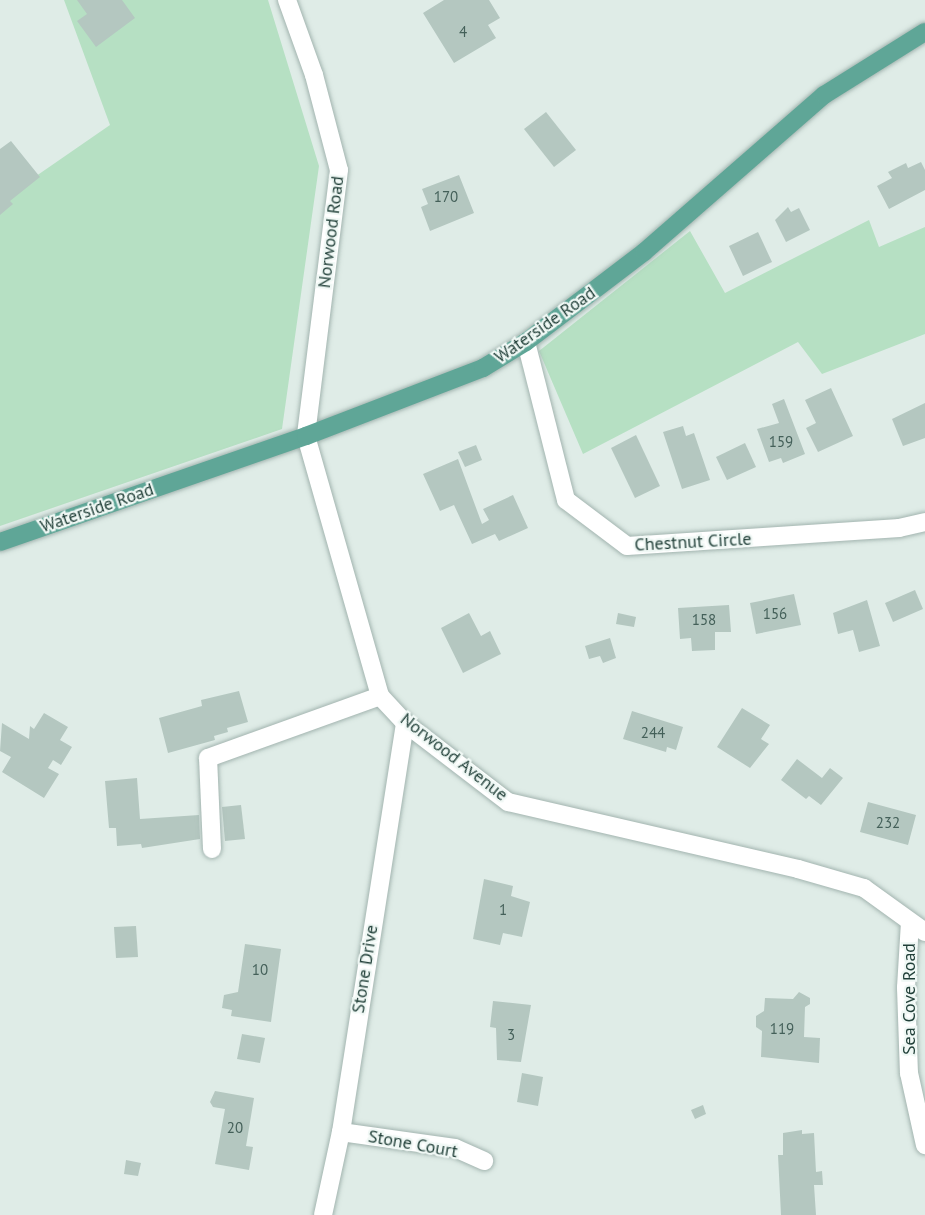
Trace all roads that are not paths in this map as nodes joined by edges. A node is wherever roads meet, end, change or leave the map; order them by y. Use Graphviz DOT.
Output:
graph roads {
  1 [pos="287,0"];
  2 [pos="925,32"];
  3 [pos="525,342"];
  4 [pos="306,436"];
  5 [pos="925,522"];
  6 [pos="0,542"];
  7 [pos="380,696"];
  8 [pos="405,723"];
  9 [pos="212,849"];
  10 [pos="917,927"];
  11 [pos="340,1132"];
  12 [pos="925,1145"];
  13 [pos="484,1161"];
  14 [pos="323,1215"];
  1 -- 4 [label="street, Norwood Road"];
  2 -- 3 [label="main road, Waterside Road"];
  3 -- 4 [label="main road, Waterside Road"];
  3 -- 5 [label="street, Chestnut Circle"];
  4 -- 6 [label="main road, Waterside Road"];
  4 -- 7 [label="street, Norwood Avenue"];
  7 -- 8 [label="street, Norwood Avenue"];
  7 -- 9 [label="street"];
  8 -- 10 [label="street, Norwood Avenue"];
  8 -- 11 [label="street, Stone Drive"];
  10 -- 12 [label="street, Sea Cove Road"];
  11 -- 13 [label="street, Stone Court"];
  11 -- 14 [label="street, Stone Drive"];
}
